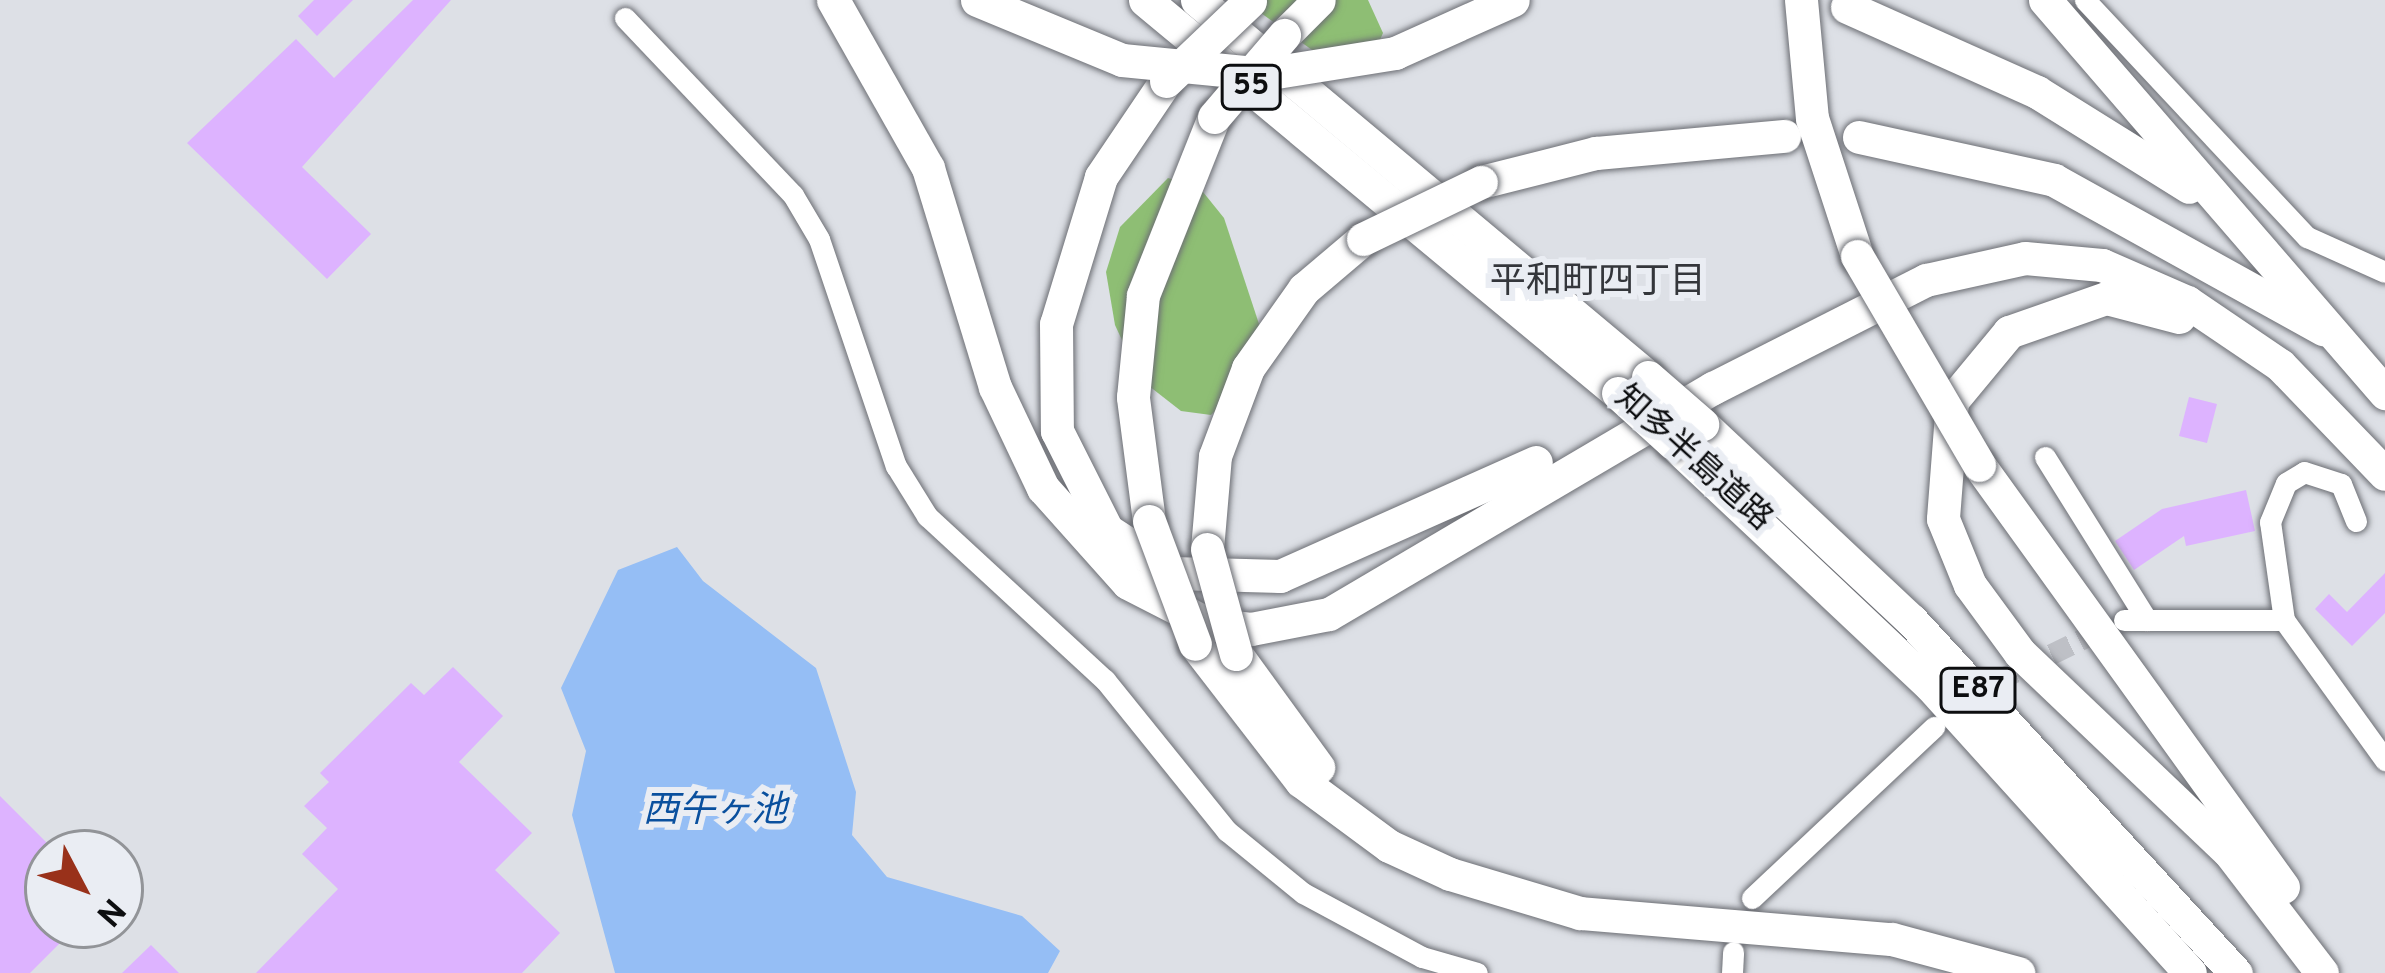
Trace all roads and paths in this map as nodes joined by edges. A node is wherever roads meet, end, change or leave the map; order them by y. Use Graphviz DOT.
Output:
graph roads {
  1 [pos="832,0"];
  2 [pos="977,0"];
  3 [pos="1144,0"];
  4 [pos="1197,0"];
  5 [pos="1251,0"];
  6 [pos="1319,0"];
  7 [pos="1513,0"];
  8 [pos="1801,0"];
  9 [pos="2045,0"];
  10 [pos="2085,0"];
  11 [pos="1847,7"];
  12 [pos="625,18"];
  13 [pos="1784,136"];
  14 [pos="1858,137"];
  15 [pos="1368,161"];
  16 [pos="2204,192"];
  17 [pos="1406,214"];
  18 [pos="2385,272"];
  19 [pos="2323,328"];
  20 [pos="1713,388"];
  21 [pos="2297,392"];
  22 [pos="2385,393"];
  23 [pos="2045,458"];
  24 [pos="2385,474"];
  25 [pos="2356,521"];
  26 [pos="2284,620"];
  27 [pos="1934,727"];
  28 [pos="2385,760"];
  29 [pos="1450,874"];
  30 [pos="1752,898"];
  31 [pos="1477,973"];
  32 [pos="2018,973"];
  33 [pos="2190,973"];
  34 [pos="2236,973"];
  35 [pos="2322,973"];
  36 [pos="2345,973"];
  1 -- 20 [label="highway"];
  2 -- 7 [label="highway, bridge"];
  3 -- 15 [label="highway, 知多半島道路 / 55"];
  4 -- 15 [label="highway, 知多半島道路 / 55"];
  5 -- 20 [label="highway, bridge"];
  6 -- 29 [label="highway, bridge"];
  8 -- 36 [label="highway, bridge"];
  9 -- 16 [label="highway"];
  10 -- 18 [label="street"];
  11 -- 16 [label="highway"];
  12 -- 31 [label="street"];
  13 -- 17 [label="highway, bridge"];
  14 -- 19 [label="highway"];
  15 -- 17 [label="highway, 知多半島道路 / E87"];
  15 -- 34 [label="highway, 知多半島道路 / E87, bridge"];
  16 -- 19 [label="highway"];
  17 -- 29 [label="highway, bridge"];
  17 -- 33 [label="highway, 知多半島道路 / E87, bridge"];
  19 -- 22 [label="highway"];
  20 -- 21 [label="highway"];
  21 -- 24 [label="highway"];
  21 -- 35 [label="highway"];
  23 -- 26 [label="street"];
  25 -- 26 [label="street"];
  26 -- 28 [label="street"];
  27 -- 30 [label="street"];
  29 -- 32 [label="highway"];
}
